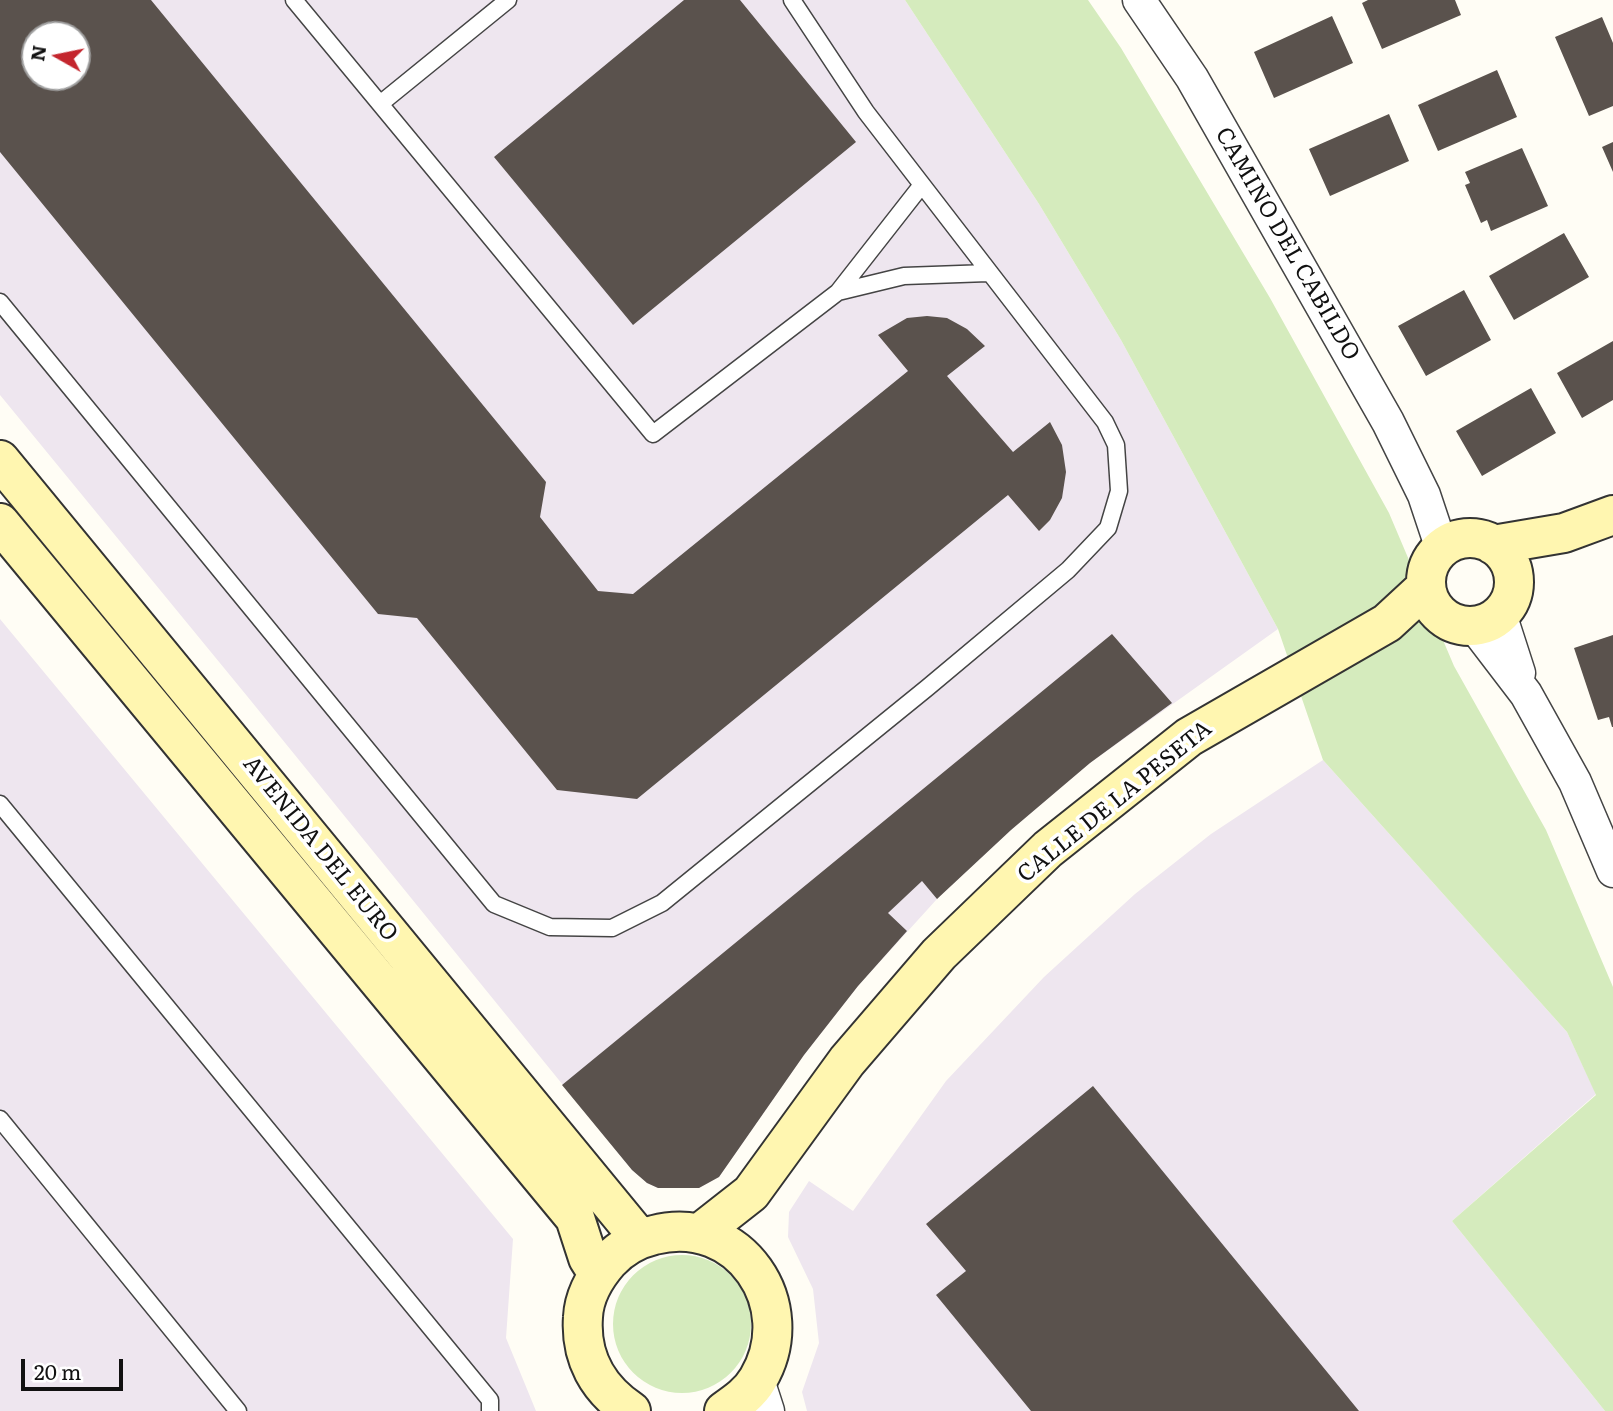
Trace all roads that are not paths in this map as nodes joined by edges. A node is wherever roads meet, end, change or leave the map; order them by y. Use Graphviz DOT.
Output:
graph roads {
  1 [pos="294,0"];
  2 [pos="508,0"];
  3 [pos="792,0"];
  4 [pos="1139,0"];
  5 [pos="380,104"];
  6 [pos="921,186"];
  7 [pos="988,273"];
  8 [pos="838,292"];
  9 [pos="0,302"];
  10 [pos="0,460"];
  11 [pos="1613,515"];
  12 [pos="0,523"];
  13 [pos="1477,552"];
  14 [pos="1460,610"];
  15 [pos="0,804"];
  16 [pos="1613,871"];
  17 [pos="0,1119"];
  18 [pos="751,1193"];
  19 [pos="700,1233"];
  20 [pos="640,1239"];
  21 [pos="739,1253"];
  22 [pos="598,1274"];
  23 [pos="763,1395"];
  24 [pos="620,1408"];
  25 [pos="238,1411"];
  26 [pos="491,1411"];
  27 [pos="724,1411"];
  1 -- 5 [label="lane"];
  2 -- 5 [label="lane"];
  3 -- 6 [label="lane"];
  4 -- 13 [label="street, CAMINO DEL CABILDO"];
  5 -- 8 [label="lane"];
  6 -- 7 [label="lane"];
  6 -- 8 [label="lane"];
  7 -- 8 [label="lane"];
  7 -- 9 [label="lane"];
  10 -- 20 [label="street, AVENIDA DEL EURO"];
  11 -- 13 [label="street"];
  12 -- 22 [label="street, AVENIDA DEL EURO"];
  13 -- 14 [label="street"];
  13 -- 14 [label="street"];
  14 -- 16 [label="street"];
  14 -- 18 [label="street, CALLE DE LA PESETA"];
  15 -- 26 [label="lane"];
  17 -- 25 [label="lane"];
  18 -- 19 [label="street, CALLE DE LA PESETA"];
  18 -- 21 [label="street, CALLE DE LA PESETA"];
  19 -- 20 [label="street"];
  19 -- 21 [label="street"];
  20 -- 22 [label="street"];
  21 -- 23 [label="street"];
  22 -- 24 [label="street"];
  23 -- 27 [label="street"];
}
